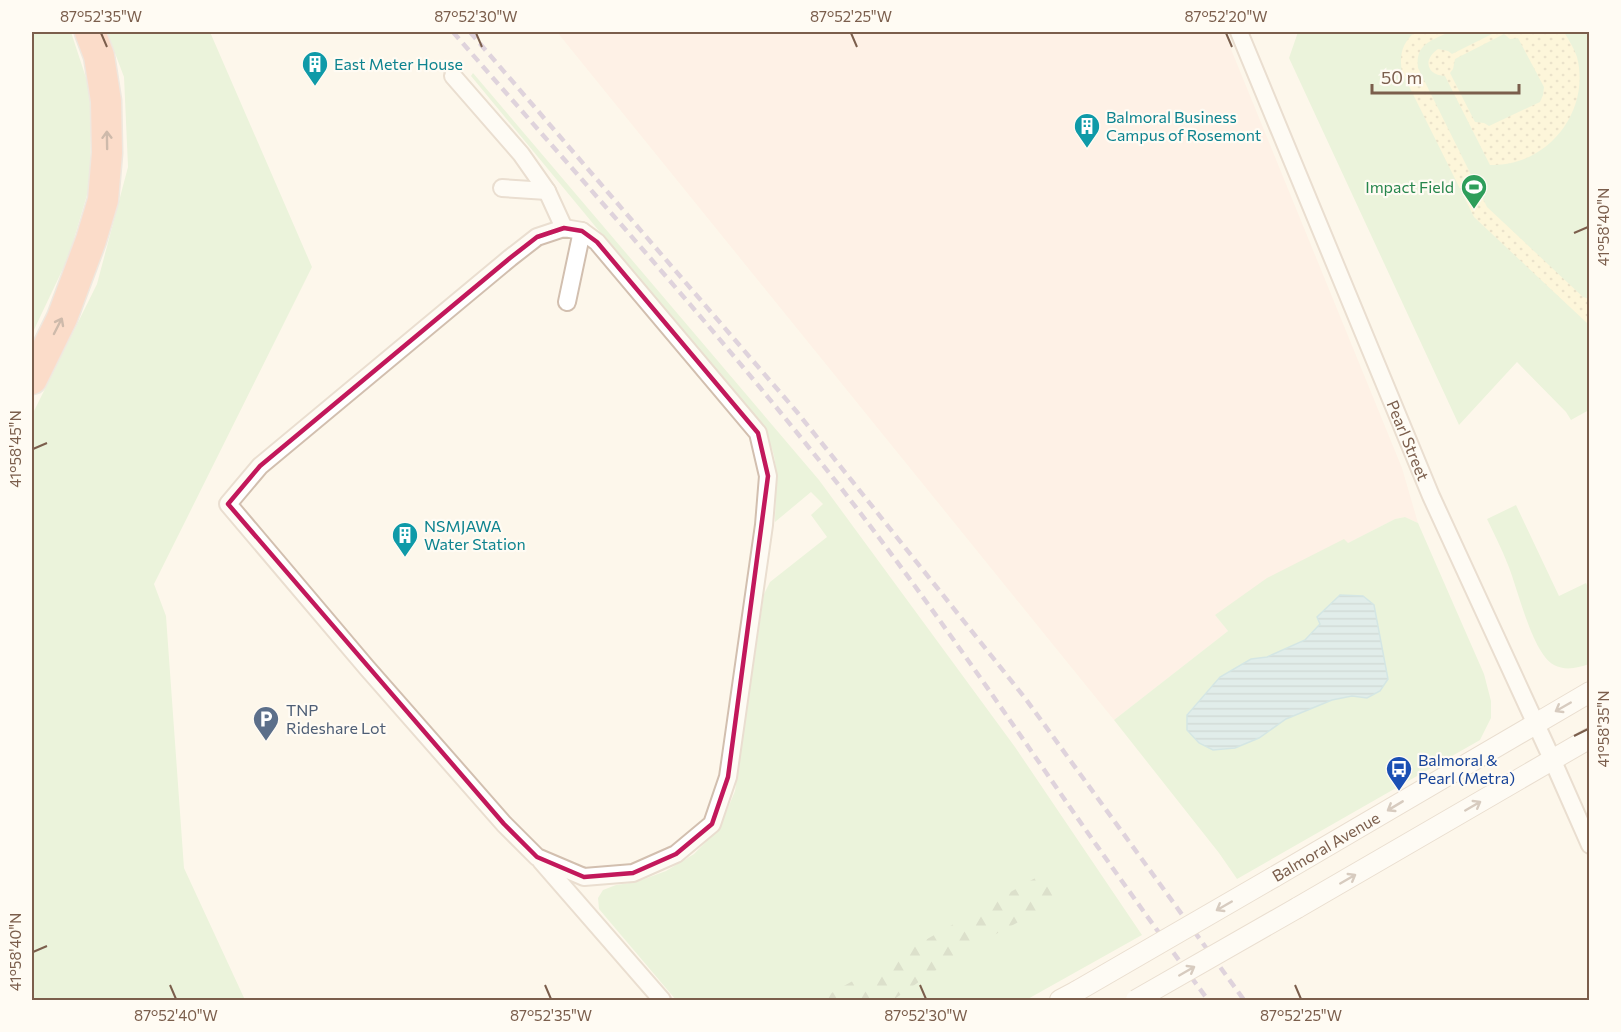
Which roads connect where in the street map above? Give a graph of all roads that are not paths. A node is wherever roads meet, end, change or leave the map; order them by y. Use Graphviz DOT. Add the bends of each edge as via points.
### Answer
graph roads {
  1 [pos="90,32"];
  2 [pos="1239,32"];
  3 [pos="453,76"];
  4 [pos="502,188"];
  5 [pos="547,191"];
  6 [pos="564,228"];
  7 [pos="582,231"];
  8 [pos="567,302"];
  9 [pos="32,379"];
  10 [pos="1590,692"];
  11 [pos="1536,723"];
  12 [pos="1590,738"];
  13 [pos="1552,759"];
  14 [pos="1590,845"];
  15 [pos="537,857"];
  16 [pos="1069,996"];
  17 [pos="662,1000"];
  18 [pos="1136,1000"];
  9 -- 1 [label="highway, one-way" via="62,318 103,200 106,100 99,56"];
  2 -- 11 [label="street, Pearl Street" via="1431,496"];
  3 -- 5 [label="street" via="521,154"];
  4 -- 5 [label="street"];
  5 -- 6 [label="street"];
  6 -- 7 [label="street"];
  6 -- 15 [label="street" via="537,237 510,258 260,466 228,504 367,668"];
  7 -- 8 [label="street"];
  7 -- 15 [label="street" via="597,242 758,433 768,476 728,777 712,824 676,854 633,873 584,877"];
  10 -- 11 [label="street, Balmoral Avenue, one-way"];
  11 -- 13 [label="street, Pearl Street"];
  11 -- 16 [label="street, Balmoral Avenue, one-way, bridge"];
  12 -- 13 [label="street"];
  13 -- 14 [label="street, Pearl Street"];
  18 -- 13 [label="street, one-way, bridge"];
  15 -- 17 [label="street"];
}
